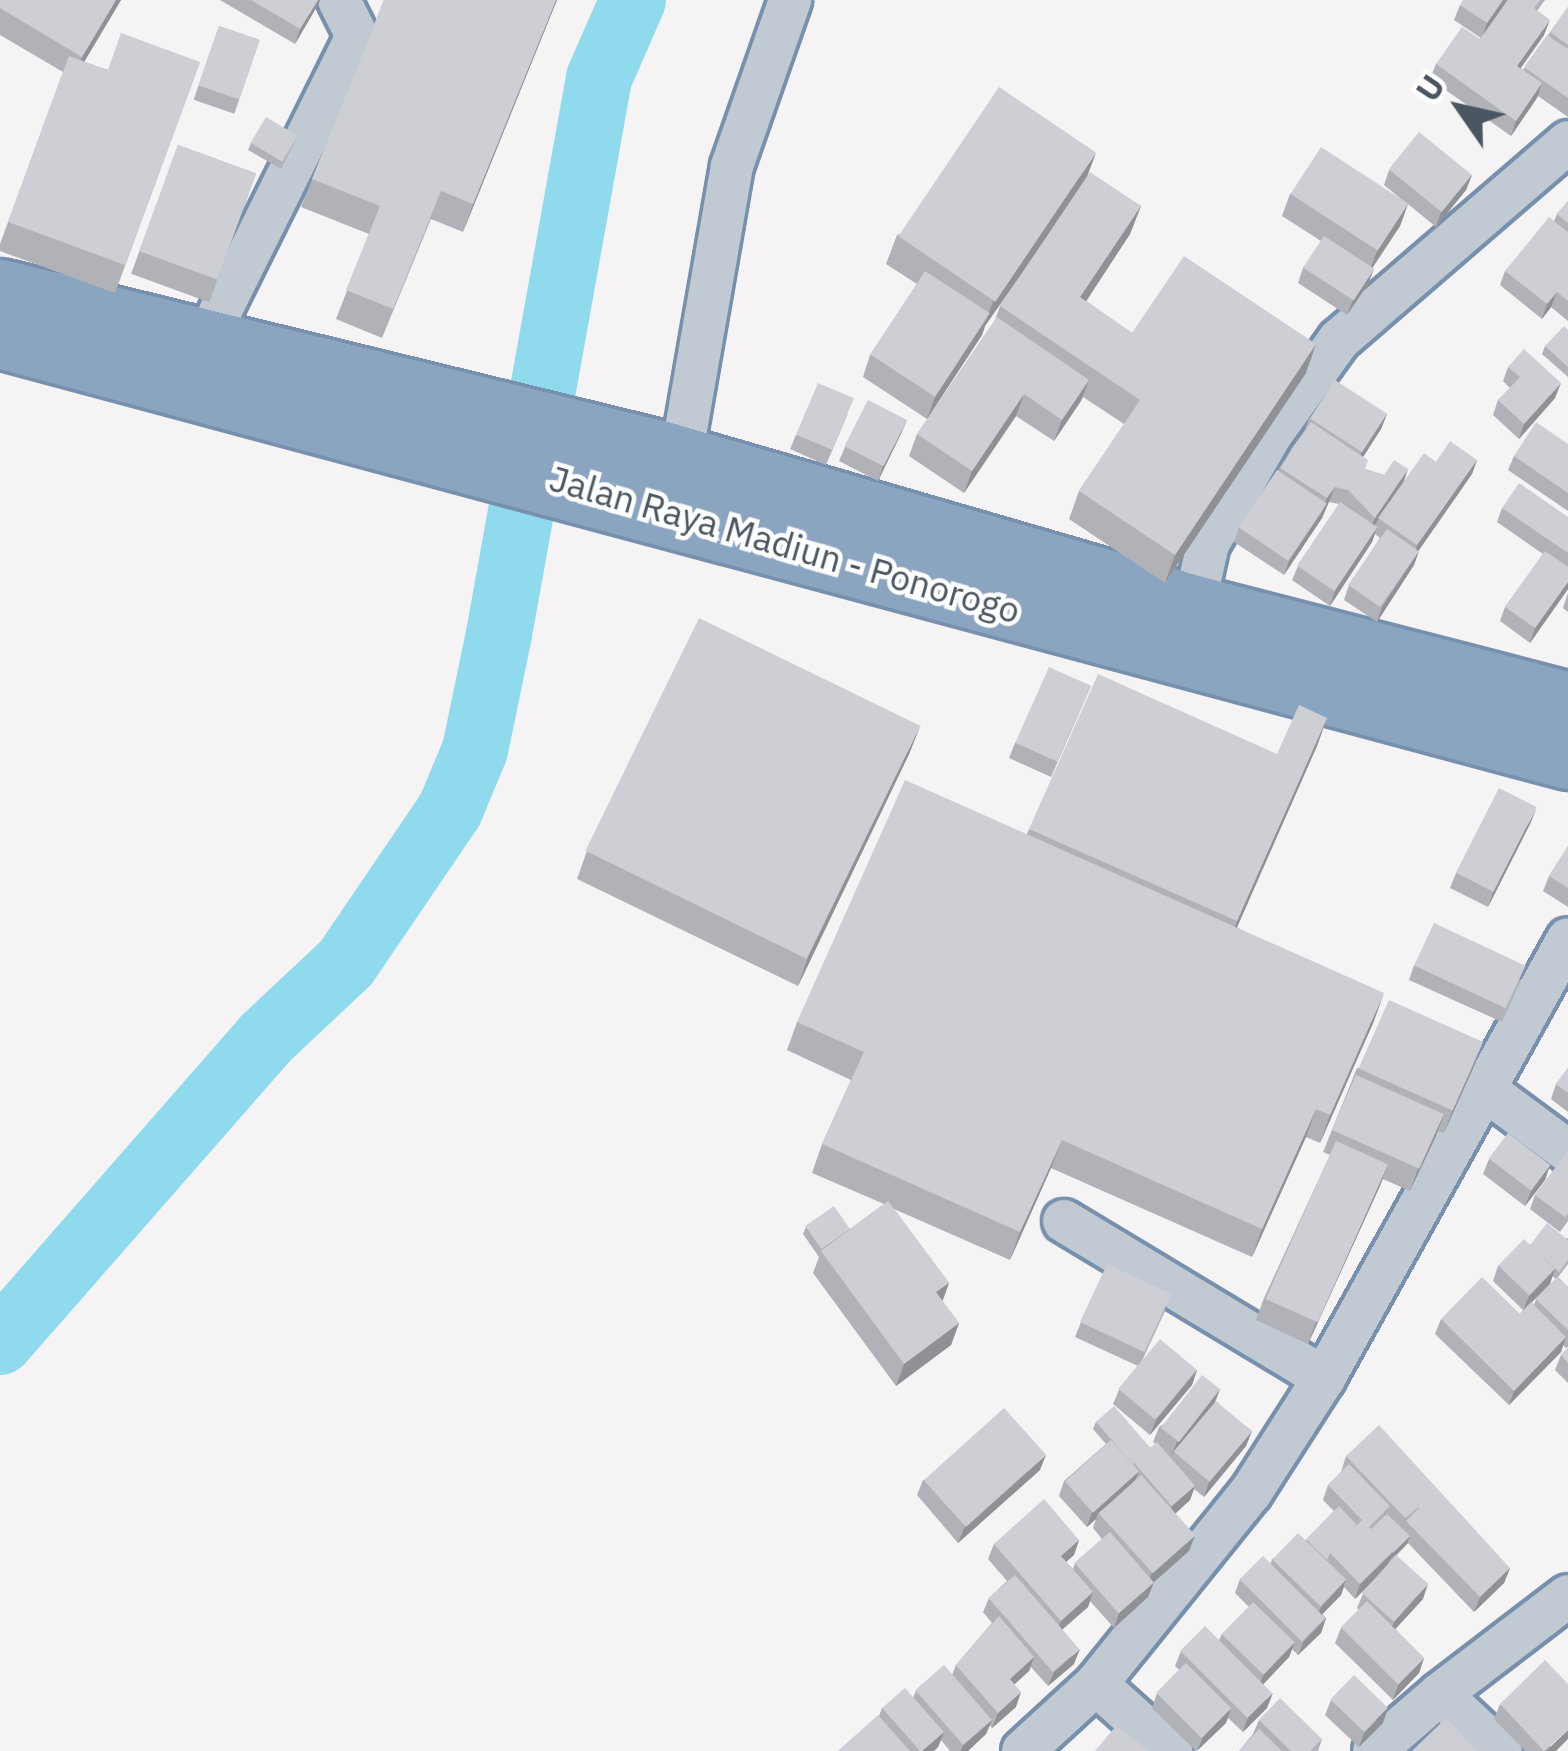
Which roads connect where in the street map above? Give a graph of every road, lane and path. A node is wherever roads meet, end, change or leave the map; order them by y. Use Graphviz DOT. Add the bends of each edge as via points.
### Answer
graph roads {
  1 [pos="339,0"];
  2 [pos="790,0"];
  3 [pos="1568,142"];
  4 [pos="0,291"];
  5 [pos="0,335"];
  6 [pos="219,369"];
  7 [pos="674,448"];
  8 [pos="966,567"];
  9 [pos="1194,608"];
  10 [pos="1568,704"];
  11 [pos="1568,758"];
  12 [pos="1568,939"];
  13 [pos="1480,1086"];
  14 [pos="1568,1151"];
  15 [pos="1064,1221"];
  16 [pos="1324,1378"];
  17 [pos="1568,1596"];
  18 [pos="1096,1684"];
  19 [pos="1440,1694"];
  20 [pos="1023,1751"];
  21 [pos="1171,1751"];
  22 [pos="1374,1751"];
  23 [pos="1501,1751"];
  1 -- 6 [label="street" via="357,36"];
  2 -- 7 [label="street" via="733,166"];
  3 -- 9 [label="street" via="1339,340 1270,436 1208,544"];
  4 -- 6 [label="highway, Jalan Raya Madiun - Ponorogo"];
  5 -- 6 [label="highway, Jalan Raya Madiun - Ponorogo"];
  6 -- 7 [label="highway, Jalan Raya Madiun - Ponorogo"];
  7 -- 8 [label="highway, Jalan Raya Madiun - Ponorogo"];
  8 -- 9 [label="highway, Jalan Raya Madiun - Ponorogo"];
  8 -- 11 [label="highway, Jalan Raya Madiun - Ponorogo"];
  9 -- 10 [label="highway, Jalan Raya Madiun - Ponorogo"];
  12 -- 13 [label="street"];
  13 -- 14 [label="street"];
  13 -- 16 [label="street"];
  15 -- 16 [label="street"];
  16 -- 18 [label="street" via="1251,1492"];
  17 -- 19 [label="street"];
  18 -- 20 [label="street"];
  18 -- 21 [label="street"];
  19 -- 22 [label="street"];
  19 -- 23 [label="street"];
}
